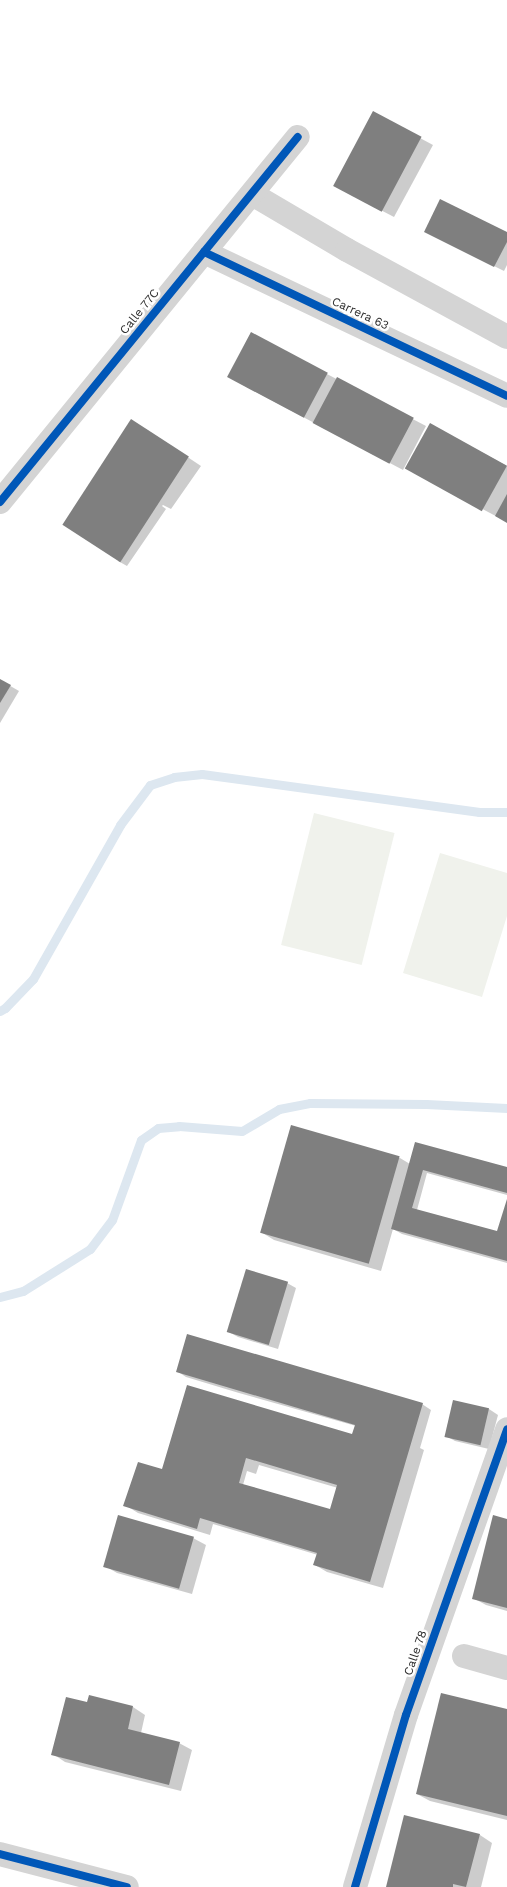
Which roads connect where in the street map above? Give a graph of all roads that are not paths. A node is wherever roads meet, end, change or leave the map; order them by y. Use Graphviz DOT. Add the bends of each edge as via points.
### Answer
graph roads {
  1 [pos="298,137"];
  2 [pos="252,194"];
  3 [pos="204,252"];
  4 [pos="507,337"];
  5 [pos="507,396"];
  6 [pos="0,502"];
  7 [pos="507,1429"];
  8 [pos="464,1656"];
  9 [pos="507,1668"];
  10 [pos="0,1854"];
  11 [pos="127,1887"];
  12 [pos="355,1887"];
  1 -- 2 [label="street, Calle 77C"];
  2 -- 3 [label="street, Calle 77C"];
  2 -- 4 [label="street"];
  3 -- 5 [label="street, Carrera 63"];
  3 -- 6 [label="street, Calle 77C"];
  7 -- 12 [label="street, Calle 78" via="406,1715"];
  8 -- 9 [label="street"];
  10 -- 11 [label="street"];
}
